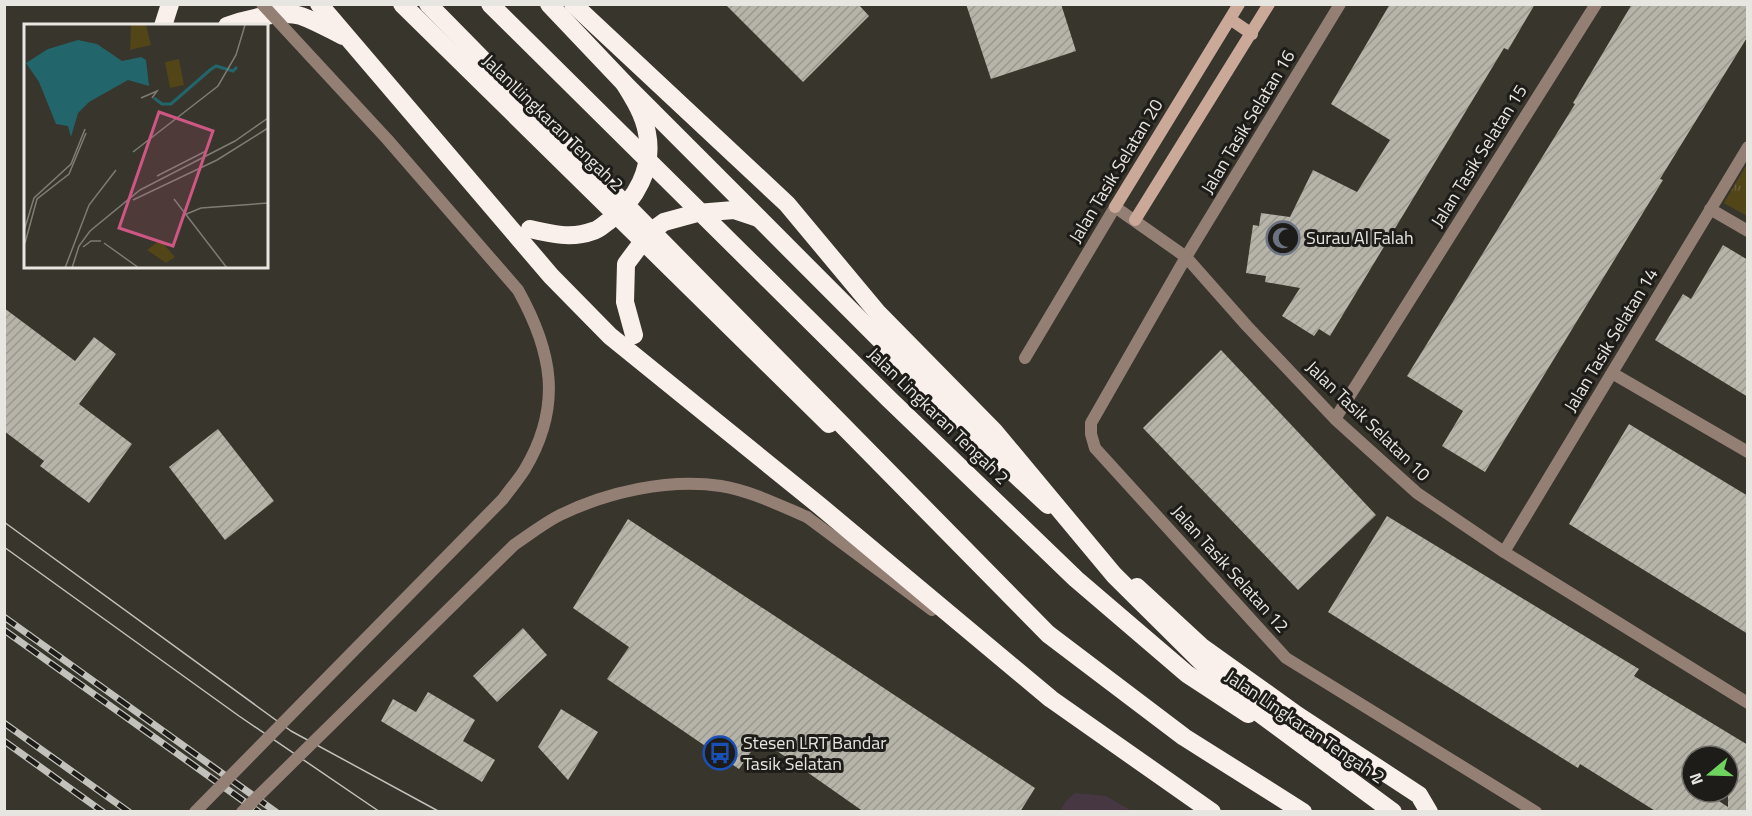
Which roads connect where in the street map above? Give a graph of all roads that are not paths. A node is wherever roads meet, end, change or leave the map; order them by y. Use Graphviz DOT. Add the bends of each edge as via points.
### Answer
graph roads {
  1 [pos="170,4"];
  2 [pos="262,4"];
  3 [pos="319,4"];
  4 [pos="402,4"];
  5 [pos="428,4"];
  6 [pos="490,4"];
  7 [pos="549,4"];
  8 [pos="573,4"];
  9 [pos="1239,4"];
  10 [pos="1269,4"];
  11 [pos="1340,4"];
  12 [pos="1596,4"];
  13 [pos="1230,19"];
  14 [pos="164,24"];
  15 [pos="232,24"];
  16 [pos="1252,34"];
  17 [pos="350,39"];
  18 [pos="624,83"];
  19 [pos="1748,147"];
  20 [pos="480,191"];
  21 [pos="1115,207"];
  22 [pos="1710,209"];
  23 [pos="759,218"];
  24 [pos="1135,220"];
  25 [pos="1748,231"];
  26 [pos="1186,257"];
  27 [pos="1025,358"];
  28 [pos="649,366"];
  29 [pos="1612,373"];
  30 [pos="1335,419"];
  31 [pos="1748,452"];
  32 [pos="1504,552"];
  33 [pos="1051,699"];
  34 [pos="1748,702"];
  35 [pos="195,812"];
  36 [pos="242,812"];
  37 [pos="1212,812"];
  38 [pos="1298,812"];
  39 [pos="1303,812"];
  40 [pos="1394,812"];
  41 [pos="1429,812"];
  42 [pos="1536,812"];
  1 -- 14 [label="highway"];
  2 -- 35 [label="street, bridge" via="387,139 518,290 534,317 546,354 548,405 540,436 525,468 503,499"];
  3 -- 17 [label="highway"];
  4 -- 38 [label="highway, Jalan Lingkaran Tengah 2" via="989,582 1092,673"];
  5 -- 39 [label="highway, bridge" via="1048,634 1184,737"];
  6 -- 40 [label="highway, Jalan Lingkaran Tengah 2" via="1076,579 1187,674"];
  7 -- 18 [label="highway"];
  8 -- 40 [label="highway, bridge" via="787,204 877,312 994,431 1114,575 1236,696"];
  9 -- 13 [label="street, Jalan Tasik Selatan 20"];
  10 -- 16 [label="street"];
  11 -- 26 [label="street, Jalan Tasik Selatan 16"];
  12 -- 30 [label="street, Jalan Tasik Selatan 15"];
  13 -- 16 [label="street"];
  13 -- 21 [label="street, Jalan Tasik Selatan 20"];
  15 -- 17 [label="highway" via="270,15 299,15"];
  16 -- 24 [label="street"];
  17 -- 20 [label="highway"];
  18 -- 20 [label="highway, bridge" via="639,108 647,133 649,161 636,193 623,210 595,231 563,236 530,229"];
  18 -- 23 [label="highway, bridge"];
  19 -- 22 [label="street, Jalan Tasik Selatan 14"];
  20 -- 28 [label="highway" via="551,276 610,336"];
  21 -- 24 [label="street, Jalan Tasik Selatan 10"];
  21 -- 27 [label="street, Jalan Tasik Selatan 20"];
  22 -- 25 [label="street"];
  22 -- 29 [label="street, Jalan Tasik Selatan 14"];
  23 -- 28 [label="highway, bridge" via="734,210 697,213 664,222 649,233 626,264 625,302"];
  23 -- 41 [label="highway" via="992,452 1202,646 1297,716 1419,795"];
  24 -- 26 [label="street, Jalan Tasik Selatan 10"];
  26 -- 30 [label="street, Jalan Tasik Selatan 10"];
  26 -- 42 [label="street, Jalan Tasik Selatan 12" via="1091,423 1095,448 1286,658"];
  28 -- 33 [label="highway"];
  29 -- 31 [label="street"];
  29 -- 32 [label="street, Jalan Tasik Selatan 14"];
  30 -- 32 [label="street, Jalan Tasik Selatan 10" via="1417,493"];
  32 -- 34 [label="street, Jalan Tasik Selatan 10"];
  33 -- 36 [label="street, bridge" via="807,517 761,497 721,486 649,486 558,515 514,545"];
  33 -- 37 [label="highway"];
}
